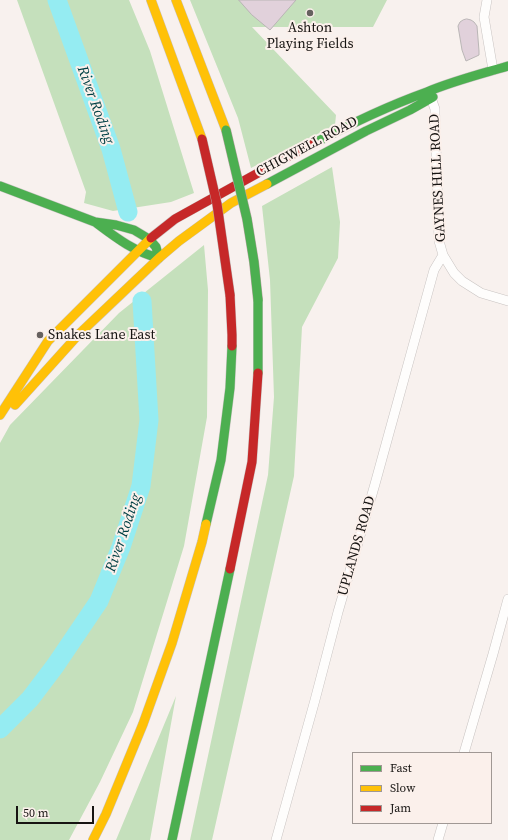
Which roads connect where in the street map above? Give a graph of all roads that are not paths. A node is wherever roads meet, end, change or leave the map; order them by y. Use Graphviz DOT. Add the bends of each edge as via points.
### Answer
graph roads {
  1 [pos="151,0"];
  2 [pos="176,0"];
  3 [pos="487,0"];
  4 [pos="508,66"];
  5 [pos="493,70"];
  6 [pos="430,95"];
  7 [pos="0,186"];
  8 [pos="95,222"];
  9 [pos="149,238"];
  10 [pos="136,251"];
  11 [pos="443,254"];
  12 [pos="158,258"];
  13 [pos="508,301"];
  14 [pos="0,415"];
  15 [pos="0,422"];
  16 [pos="508,599"];
  17 [pos="464,752"];
  18 [pos="443,824"];
  19 [pos="93,840"];
  20 [pos="172,840"];
  21 [pos="276,840"];
  22 [pos="438,840"];
  1 -- 19 [label="main road, bridge" via="202,140 217,204 230,295 230,388 221,460 202,542 172,643 143,724"];
  2 -- 20 [label="main road, bridge" via="226,130 247,220 258,300 258,372 252,462"];
  3 -- 5 [label="street" via="484,17"];
  4 -- 5 [label="main road, CHIGWELL ROAD"];
  5 -- 6 [label="main road, CHIGWELL ROAD"];
  6 -- 9 [label="main road, CHIGWELL ROAD" via="395,104 353,123 175,219"];
  6 -- 11 [label="street, GAYNES HILL ROAD" via="435,114 439,241"];
  6 -- 12 [label="main road, CHIGWELL ROAD" via="410,110 231,203"];
  7 -- 8 [label="main road"];
  8 -- 9 [label="main road" via="134,230"];
  8 -- 10 [label="main road"];
  9 -- 10 [label="main road, CHIGWELL ROAD"];
  9 -- 12 [label="main road" via="156,247"];
  10 -- 12 [label="main road"];
  10 -- 14 [label="main road, CHIGWELL ROAD" via="48,341"];
  11 -- 13 [label="street, GAYNES HILL ROAD" via="462,281 481,293"];
  11 -- 21 [label="street, UPLANDS ROAD" via="434,270"];
  12 -- 15 [label="main road, CHIGWELL ROAD" via="79,334"];
  16 -- 17 [label="street"];
  18 -- 22 [label="street"];
}
